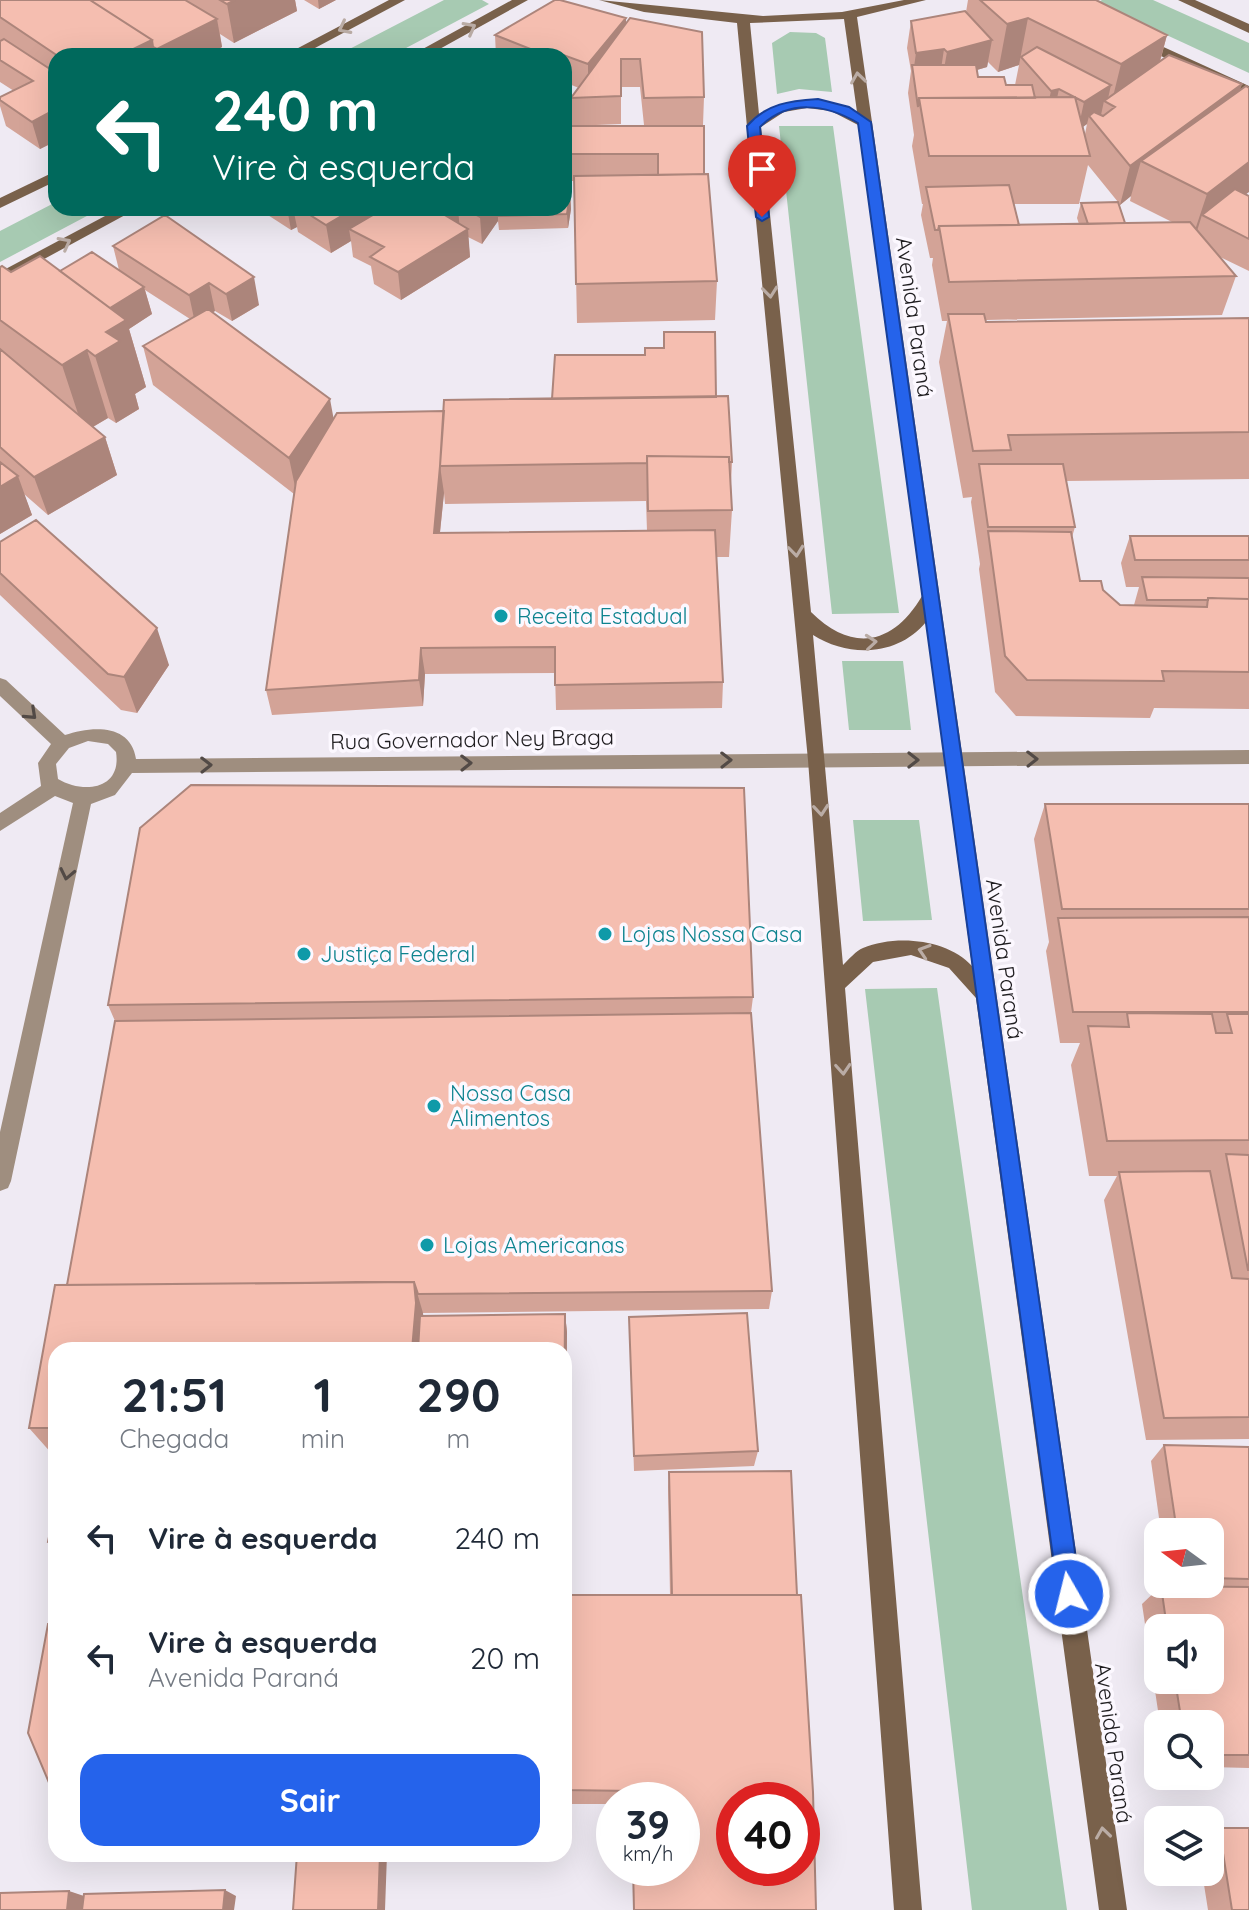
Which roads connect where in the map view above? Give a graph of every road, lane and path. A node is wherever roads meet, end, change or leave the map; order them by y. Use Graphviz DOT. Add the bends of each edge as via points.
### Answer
graph roads {
  1 [pos="399,0"];
  2 [pos="522,0"];
  3 [pos="605,0"];
  4 [pos="920,0"];
  5 [pos="1184,0"];
  6 [pos="850,14"];
  7 [pos="743,20"];
  8 [pos="1249,29"];
  9 [pos="1121,33"];
  10 [pos="306,48"];
  11 [pos="432,48"];
  12 [pos="1249,91"];
  13 [pos="864,122"];
  14 [pos="753,126"];
  15 [pos="48,179"];
  16 [pos="0,204"];
  17 [pos="116,216"];
  18 [pos="0,278"];
  19 [pos="929,598"];
  20 [pos="802,614"];
  21 [pos="0,685"];
  22 [pos="62,743"];
  23 [pos="1249,757"];
  24 [pos="817,760"];
  25 [pos="954,760"];
  26 [pos="128,766"];
  27 [pos="54,787"];
  28 [pos="83,798"];
  29 [pos="0,823"];
  30 [pos="836,984"];
  31 [pos="986,995"];
  32 [pos="0,1181"];
  33 [pos="908,1910"];
  34 [pos="1113,1910"];
  1 -- 10 [label="street, one-way"];
  11 -- 2 [label="street, one-way"];
  3 -- 7 [label="street"];
  4 -- 6 [label="street"];
  5 -- 8 [label="street"];
  6 -- 7 [label="street"];
  13 -- 6 [label="street, Avenida Paraná, one-way"];
  7 -- 14 [label="street"];
  9 -- 12 [label="street"];
  13 -- 14 [label="street" via="845,109 818,103 768,112"];
  13 -- 19 [label="street, Avenida Paraná"];
  14 -- 20 [label="street, one-way"];
  15 -- 16 [label="street"];
  18 -- 17 [label="street, one-way"];
  20 -- 19 [label="street, one-way" via="826,635 861,644 895,639 920,622"];
  19 -- 25 [label="street, Avenida Paraná"];
  20 -- 24 [label="street"];
  21 -- 22 [label="street, one-way"];
  22 -- 26 [label="street" via="88,734 112,736 128,750"];
  22 -- 27 [label="street" via="47,763"];
  25 -- 23 [label="street, one-way"];
  24 -- 25 [label="street, Rua Governador Ney Braga, one-way"];
  26 -- 24 [label="street, Rua Governador Ney Braga, one-way"];
  24 -- 30 [label="street, one-way"];
  25 -- 31 [label="street, Avenida Paraná"];
  26 -- 28 [label="street" via="110,789"];
  27 -- 28 [label="street"];
  27 -- 29 [label="street"];
  28 -- 32 [label="street, one-way"];
  31 -- 30 [label="street, one-way" via="956,962 911,947 867,955"];
  30 -- 33 [label="street, one-way"];
  34 -- 31 [label="street, Avenida Paraná, one-way"];
}
